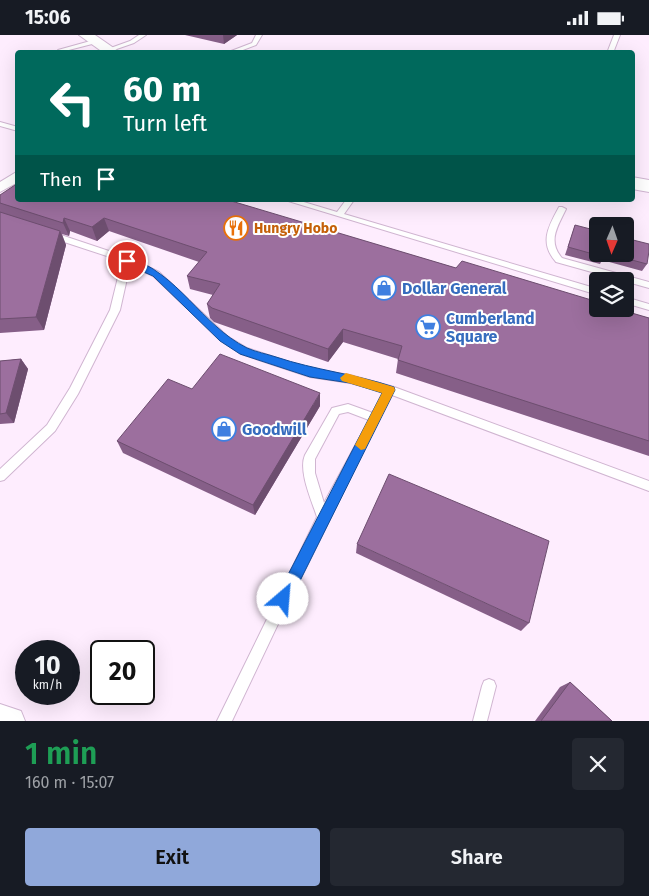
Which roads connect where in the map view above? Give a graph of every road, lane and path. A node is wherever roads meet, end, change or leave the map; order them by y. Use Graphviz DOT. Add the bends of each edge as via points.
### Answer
graph roads {
  1 [pos="143,35"];
  2 [pos="260,35"];
  3 [pos="616,35"];
  4 [pos="90,39"];
  5 [pos="61,50"];
  6 [pos="109,50"];
  7 [pos="113,50"];
  8 [pos="237,50"];
  9 [pos="611,50"];
  10 [pos="0,124"];
  11 [pos="15,128"];
  12 [pos="15,177"];
  13 [pos="635,184"];
  14 [pos="649,186"];
  15 [pos="0,187"];
  16 [pos="296,202"];
  17 [pos="349,202"];
  18 [pos="562,209"];
  19 [pos="340,215"];
  20 [pos="45,233"];
  21 [pos="127,261"];
  22 [pos="649,285"];
  23 [pos="589,288"];
  24 [pos="634,303"];
  25 [pos="649,307"];
  26 [pos="390,390"];
  27 [pos="375,418"];
  28 [pos="0,476"];
  29 [pos="649,486"];
  30 [pos="323,519"];
  31 [pos="489,686"];
  32 [pos="0,718"];
  33 [pos="11,721"];
  34 [pos="224,721"];
  35 [pos="480,721"];
  1 -- 7 [label="lane"];
  2 -- 8 [label="lane" via="254,44"];
  3 -- 9 [label="lane"];
  4 -- 5 [label="lane"];
  4 -- 6 [label="main road"];
  10 -- 11 [label="lane"];
  12 -- 15 [label="street"];
  13 -- 14 [label="main road"];
  16 -- 19 [label="lane"];
  17 -- 19 [label="lane"];
  18 -- 22 [label="lane" via="548,245 559,260"];
  19 -- 23 [label="lane"];
  20 -- 21 [label="lane"];
  21 -- 26 [label="lane" via="156,274 224,339 244,351 310,373"];
  21 -- 28 [label="lane" via="115,310 74,391 51,428"];
  24 -- 25 [label="lane"];
  26 -- 27 [label="lane"];
  26 -- 29 [label="lane"];
  27 -- 30 [label="lane"];
  27 -- 30 [label="lane" via="348,408 336,411 309,458 309,473"];
  30 -- 34 [label="lane"];
  31 -- 35 [label="lane"];
  32 -- 33 [label="street"];
}
